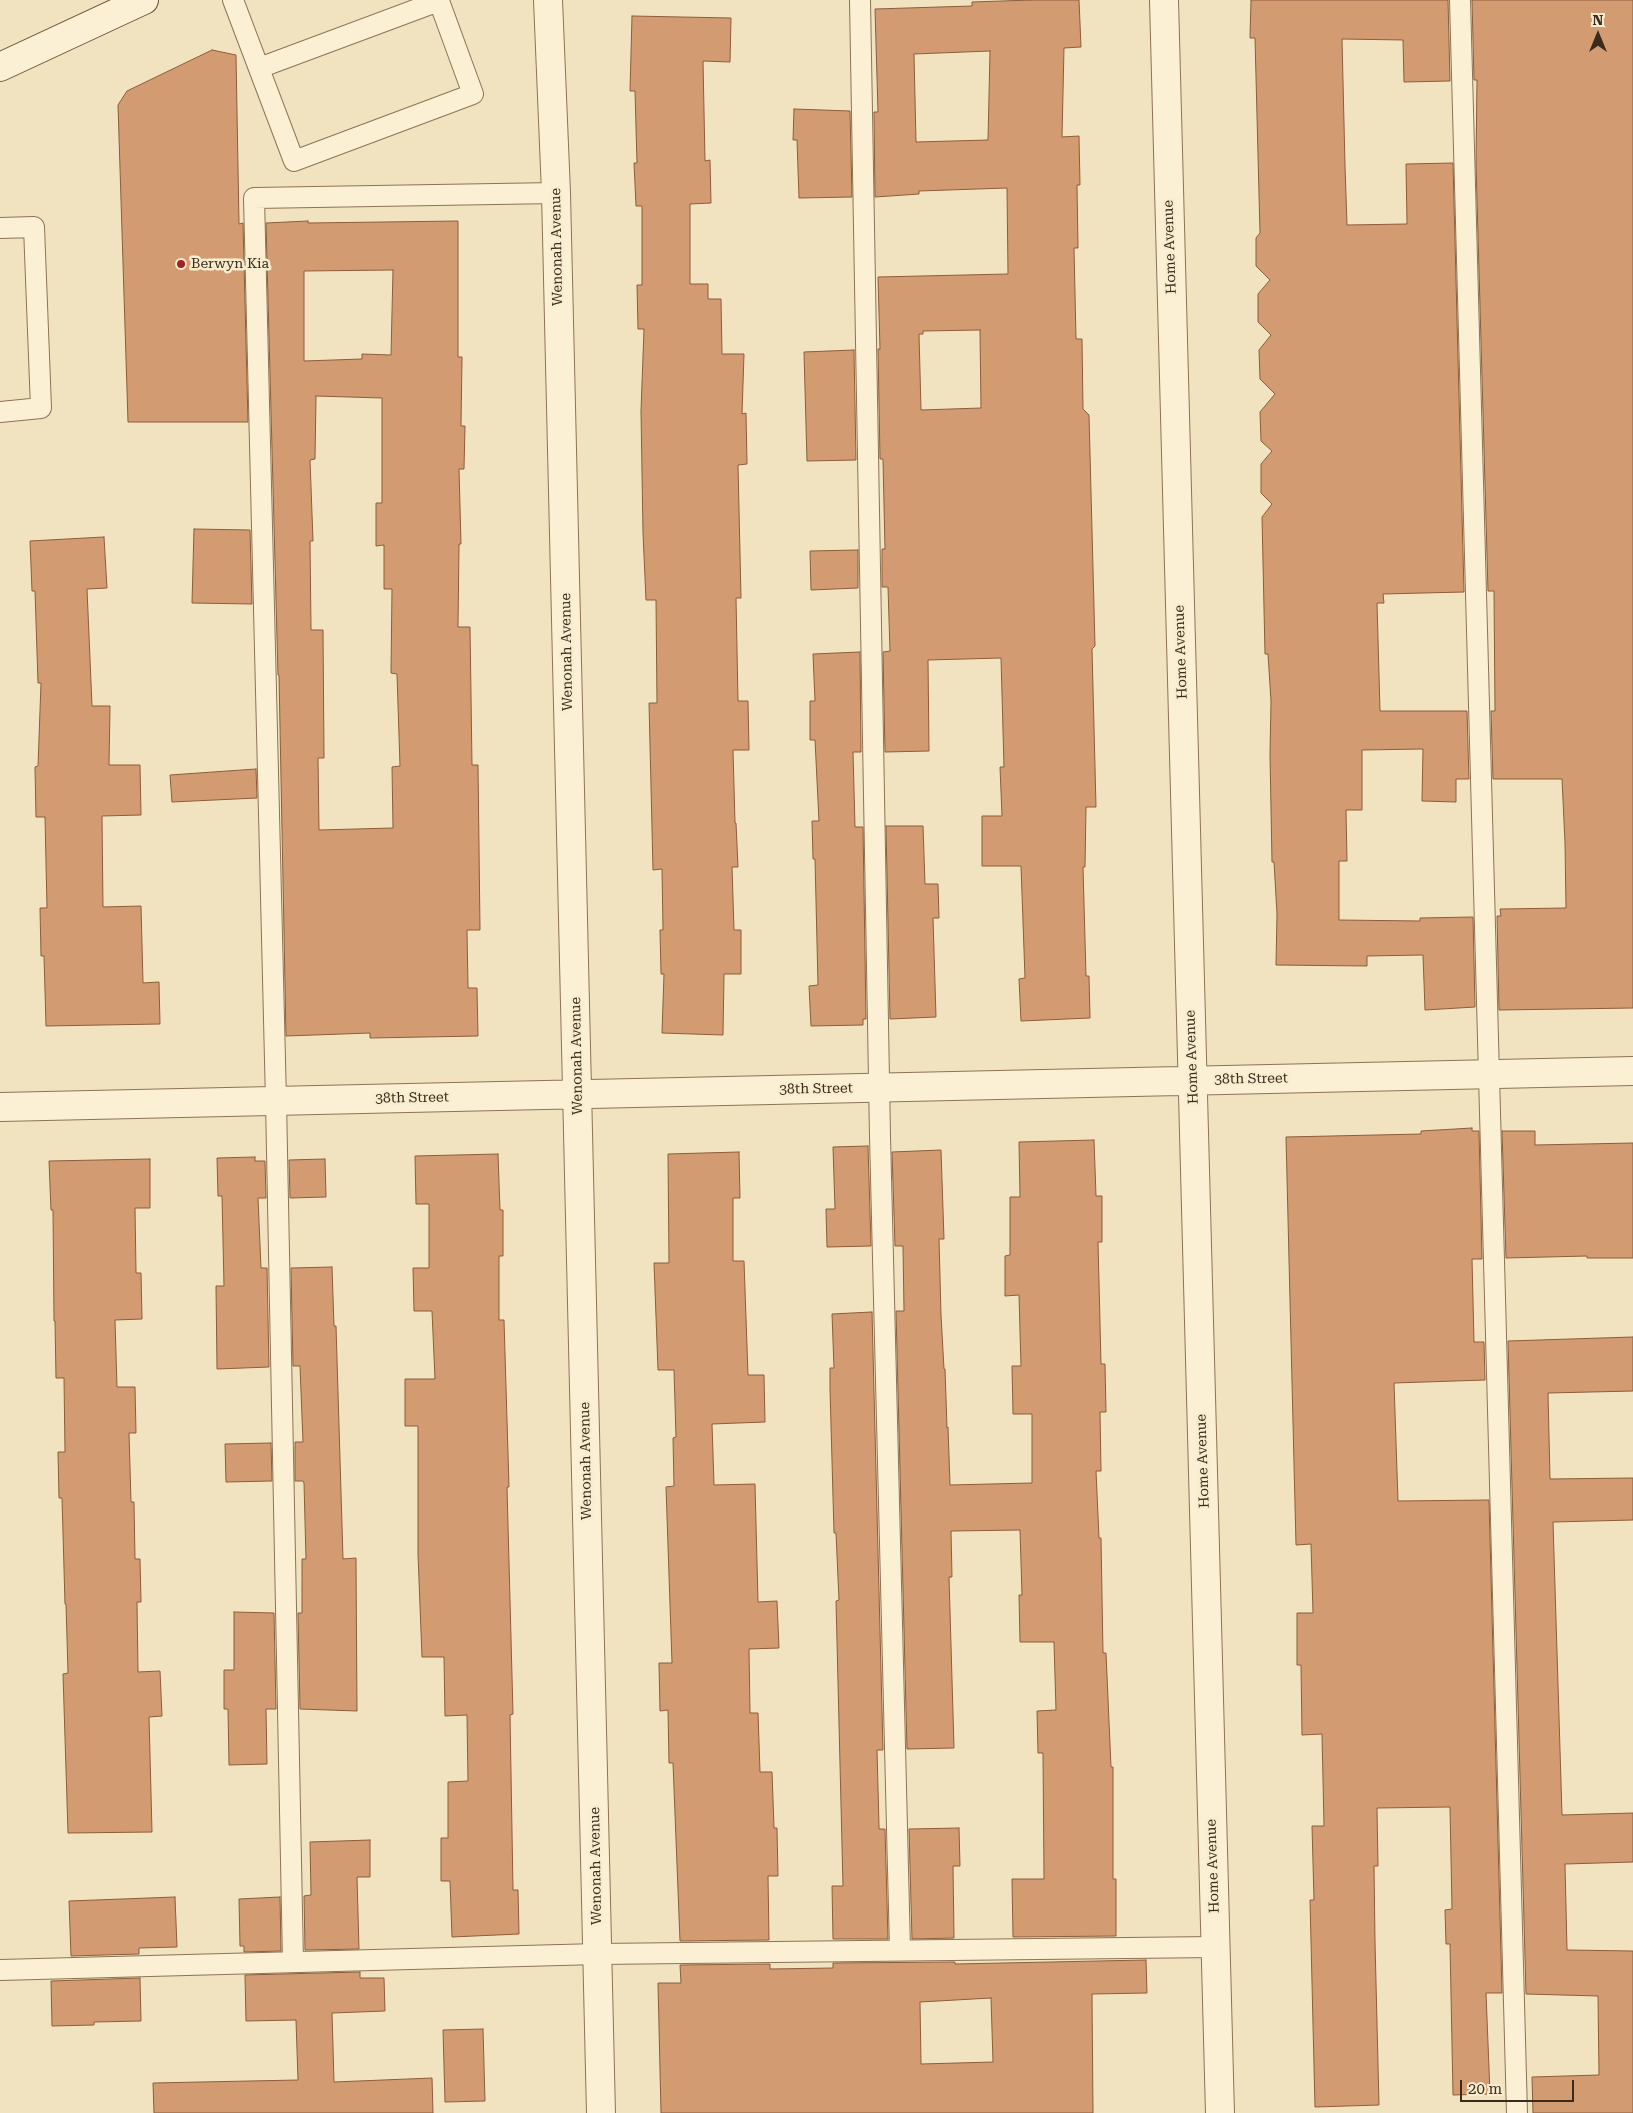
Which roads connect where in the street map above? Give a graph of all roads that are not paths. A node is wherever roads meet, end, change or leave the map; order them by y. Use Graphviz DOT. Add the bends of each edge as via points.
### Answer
graph roads {
  1 [pos="144,0"];
  2 [pos="233,0"];
  3 [pos="548,0"];
  4 [pos="860,0"];
  5 [pos="1164,0"];
  6 [pos="1460,0"];
  7 [pos="0,66"];
  8 [pos="259,68"];
  9 [pos="556,192"];
  10 [pos="0,228"];
  11 [pos="0,412"];
  12 [pos="1633,1070"];
  13 [pos="1488,1074"];
  14 [pos="1192,1081"];
  15 [pos="879,1088"];
  16 [pos="578,1094"];
  17 [pos="276,1101"];
  18 [pos="0,1108"];
  19 [pos="1216,1947"];
  20 [pos="900,1950"];
  21 [pos="598,1954"];
  22 [pos="293,1962"];
  23 [pos="0,1970"];
  24 [pos="602,2113"];
  25 [pos="1220,2113"];
  26 [pos="1517,2113"];
  1 -- 7 [label="street"];
  2 -- 8 [label="lane"];
  3 -- 9 [label="street, Wenonah Avenue"];
  4 -- 15 [label="lane"];
  5 -- 14 [label="street, Home Avenue"];
  6 -- 13 [label="lane"];
  8 -- 8 [label="lane" via="439,1 474,94 294,161"];
  9 -- 16 [label="street, Wenonah Avenue"];
  9 -- 17 [label="lane" via="254,198"];
  10 -- 11 [label="lane" via="34,227 41,408"];
  12 -- 13 [label="street, 38th Street"];
  13 -- 14 [label="street, 38th Street"];
  13 -- 26 [label="lane"];
  14 -- 15 [label="street, 38th Street"];
  14 -- 19 [label="street, Home Avenue"];
  15 -- 16 [label="street, 38th Street"];
  15 -- 20 [label="lane"];
  16 -- 17 [label="street, 38th Street"];
  16 -- 21 [label="street, Wenonah Avenue"];
  17 -- 18 [label="street, 38th Street"];
  17 -- 22 [label="lane"];
  19 -- 20 [label="lane"];
  19 -- 25 [label="street, Home Avenue"];
  20 -- 21 [label="lane"];
  21 -- 22 [label="lane"];
  21 -- 24 [label="street, Wenonah Avenue"];
  22 -- 23 [label="lane"];
}
